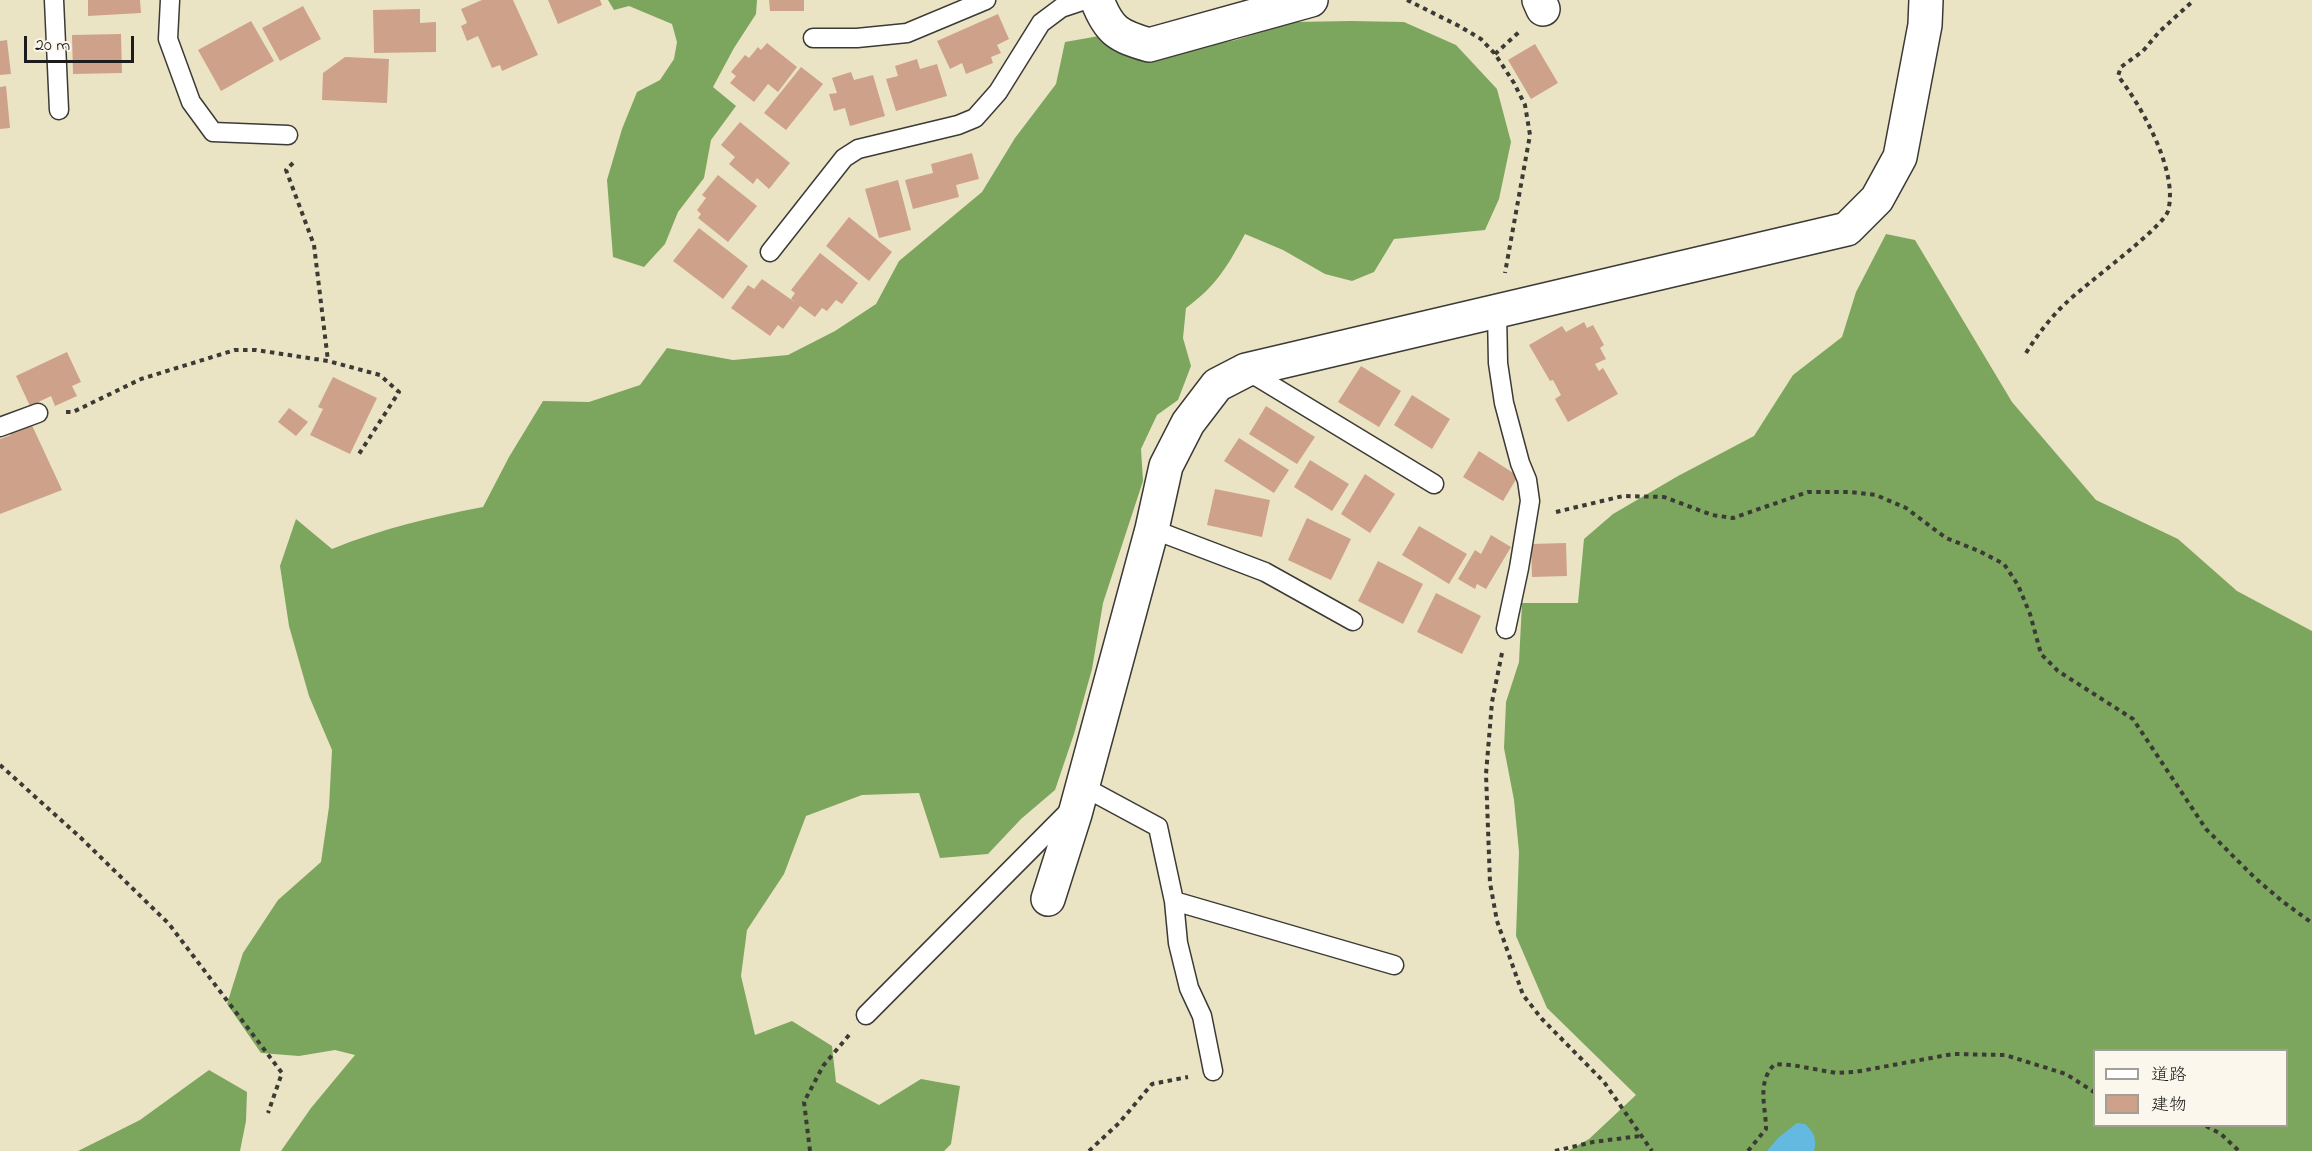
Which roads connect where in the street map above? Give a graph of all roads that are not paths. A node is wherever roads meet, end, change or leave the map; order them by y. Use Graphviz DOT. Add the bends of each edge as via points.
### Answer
graph roads {
  1 [pos="54,0"];
  2 [pos="170,0"];
  3 [pos="986,0"];
  4 [pos="1085,0"];
  5 [pos="1097,0"];
  6 [pos="1311,0"];
  7 [pos="1926,0"];
  8 [pos="813,38"];
  9 [pos="58,110"];
  10 [pos="288,135"];
  11 [pos="770,252"];
  12 [pos="1497,312"];
  13 [pos="1246,370"];
  14 [pos="38,413"];
  15 [pos="0,427"];
  16 [pos="1434,484"];
  17 [pos="1152,529"];
  18 [pos="1353,621"];
  19 [pos="1506,629"];
  20 [pos="1081,794"];
  21 [pos="1048,899"];
  22 [pos="1174,901"];
  23 [pos="1394,965"];
  24 [pos="866,1015"];
  25 [pos="1213,1071"];
  1 -- 9 [label="lane"];
  2 -- 10 [label="lane" via="168,39 191,102 213,132"];
  3 -- 8 [label="lane" via="907,33"];
  4 -- 11 [label="lane" via="1061,8 1041,23 998,92 975,118 858,149 844,158"];
  5 -- 6 [label="street" via="1105,20 1124,38 1149,45"];
  7 -- 12 [label="street" via="1925,25 1900,157 1877,200 1847,230"];
  12 -- 13 [label="street"];
  12 -- 19 [label="lane" via="1503,393 1527,480 1530,509"];
  13 -- 16 [label="lane"];
  13 -- 17 [label="street" via="1217,385 1188,423 1166,465"];
  14 -- 15 [label="lane"];
  17 -- 18 [label="lane" via="1265,572"];
  17 -- 20 [label="street"];
  20 -- 21 [label="street"];
  20 -- 22 [label="lane" via="1158,827"];
  20 -- 24 [label="lane"];
  22 -- 23 [label="lane"];
  22 -- 25 [label="lane" via="1178,943 1189,988 1202,1016"];
}
